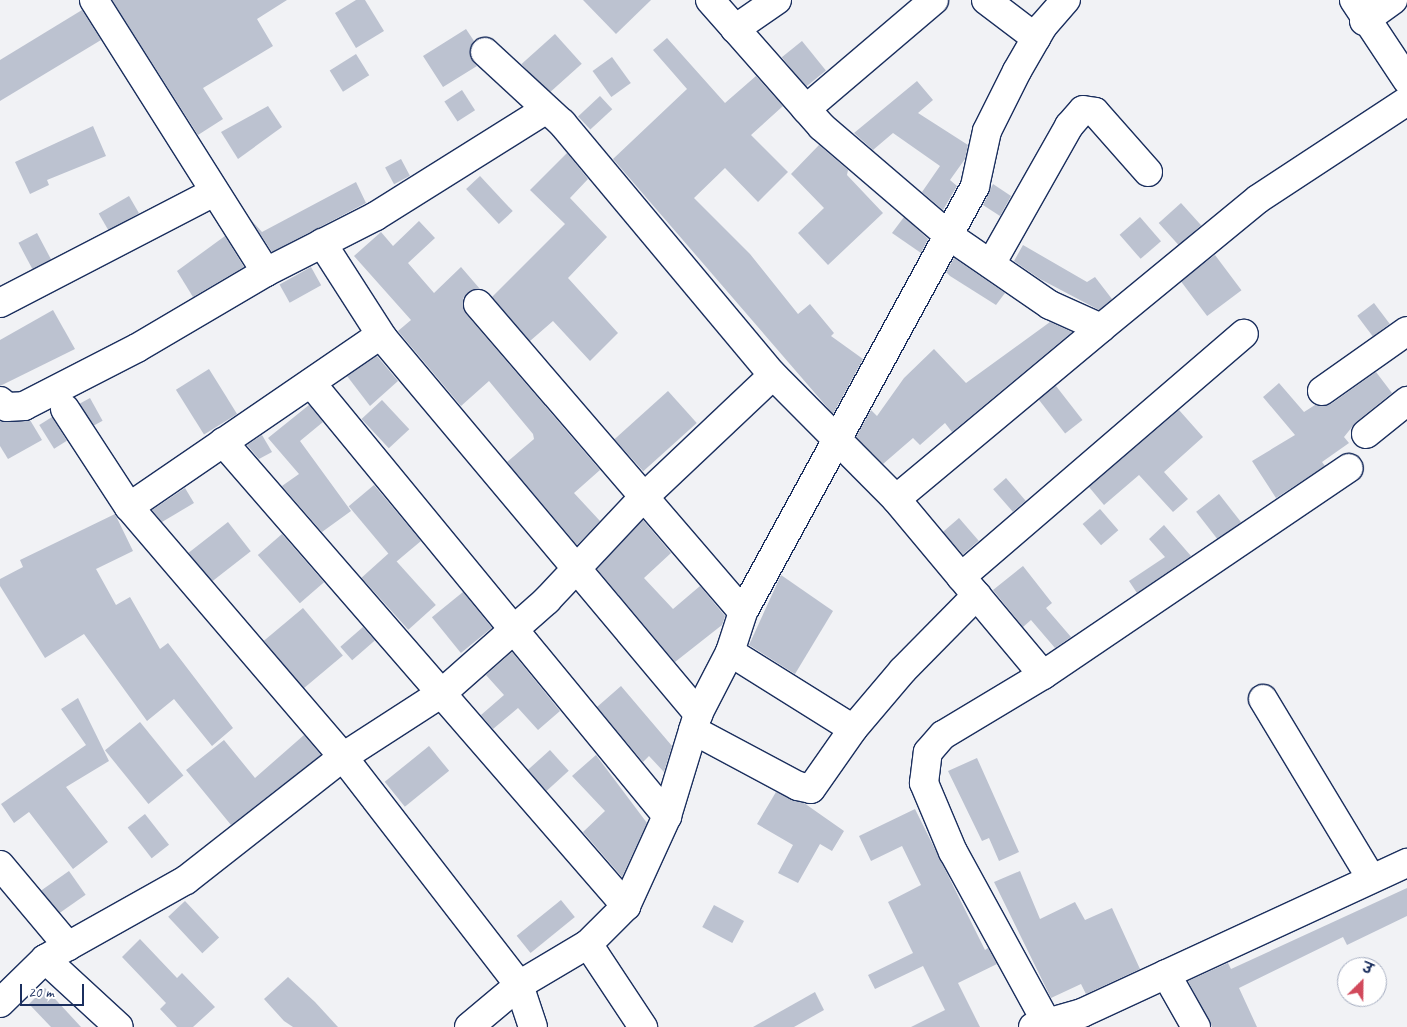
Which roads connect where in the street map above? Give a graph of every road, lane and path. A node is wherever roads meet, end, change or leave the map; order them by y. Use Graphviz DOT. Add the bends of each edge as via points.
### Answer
graph roads {
  1 [pos="94,0"];
  2 [pos="710,0"];
  3 [pos="776,0"];
  4 [pos="934,0"];
  5 [pos="986,0"];
  6 [pos="1066,0"];
  7 [pos="1393,0"];
  8 [pos="1359,10"];
  9 [pos="735,29"];
  10 [pos="1036,38"];
  11 [pos="485,52"];
  12 [pos="1407,80"];
  13 [pos="1407,102"];
  14 [pos="806,109"];
  15 [pos="545,110"];
  16 [pos="1148,172"];
  17 [pos="214,192"];
  18 [pos="948,235"];
  19 [pos="322,244"];
  20 [pos="991,264"];
  21 [pos="266,272"];
  22 [pos="0,303"];
  23 [pos="478,304"];
  24 [pos="1101,328"];
  25 [pos="1407,331"];
  26 [pos="1244,334"];
  27 [pos="383,338"];
  28 [pos="773,375"];
  29 [pos="311,383"];
  30 [pos="1322,391"];
  31 [pos="0,401"];
  32 [pos="1407,401"];
  33 [pos="65,409"];
  34 [pos="1366,434"];
  35 [pos="837,440"];
  36 [pos="224,442"];
  37 [pos="1349,468"];
  38 [pos="642,499"];
  39 [pos="896,499"];
  40 [pos="129,507"];
  41 [pos="575,566"];
  42 [pos="969,586"];
  43 [pos="743,612"];
  44 [pos="511,629"];
  45 [pos="730,652"];
  46 [pos="1043,675"];
  47 [pos="442,692"];
  48 [pos="1263,698"];
  49 [pos="695,722"];
  50 [pos="853,729"];
  51 [pos="343,757"];
  52 [pos="667,816"];
  53 [pos="1407,863"];
  54 [pos="0,865"];
  55 [pos="1371,878"];
  56 [pos="626,906"];
  57 [pos="588,944"];
  58 [pos="68,946"];
  59 [pos="45,959"];
  60 [pos="1166,974"];
  61 [pos="519,985"];
  62 [pos="0,1003"];
  63 [pos="1043,1025"];
  64 [pos="119,1027"];
  65 [pos="469,1027"];
  66 [pos="533,1027"];
  67 [pos="643,1027"];
  68 [pos="1196,1027"];
  1 -- 17 [label="street"];
  2 -- 9 [label="street"];
  3 -- 9 [label="street"];
  4 -- 14 [label="street"];
  5 -- 10 [label="street"];
  6 -- 10 [label="street"];
  7 -- 8 [label="street"];
  8 -- 12 [label="street"];
  9 -- 14 [label="street"];
  10 -- 18 [label="street" via="987,131 975,186"];
  11 -- 15 [label="street"];
  13 -- 24 [label="street" via="1258,198"];
  14 -- 18 [label="street"];
  15 -- 19 [label="street" via="376,216"];
  15 -- 28 [label="street" via="562,122"];
  16 -- 20 [label="street" via="1095,112 1083,110 1069,126"];
  17 -- 21 [label="street"];
  17 -- 22 [label="street"];
  18 -- 20 [label="street"];
  18 -- 35 [label="street"];
  19 -- 21 [label="street"];
  19 -- 27 [label="street"];
  20 -- 24 [label="street" via="1050,305"];
  21 -- 31 [label="street" via="137,348 36,400 7,407"];
  23 -- 38 [label="street"];
  24 -- 39 [label="street"];
  25 -- 30 [label="street"];
  26 -- 42 [label="street"];
  27 -- 29 [label="street"];
  27 -- 41 [label="street"];
  28 -- 35 [label="street"];
  28 -- 38 [label="street"];
  29 -- 36 [label="street"];
  29 -- 44 [label="street"];
  32 -- 34 [label="street"];
  33 -- 40 [label="street"];
  35 -- 39 [label="street"];
  35 -- 43 [label="street"];
  36 -- 40 [label="street"];
  36 -- 47 [label="street"];
  37 -- 46 [label="street"];
  38 -- 41 [label="street"];
  38 -- 43 [label="street"];
  39 -- 42 [label="street"];
  40 -- 51 [label="street"];
  41 -- 44 [label="street" via="547,600"];
  41 -- 49 [label="street"];
  42 -- 46 [label="street"];
  42 -- 50 [label="street"];
  43 -- 45 [label="street"];
  44 -- 47 [label="street"];
  44 -- 52 [label="street"];
  45 -- 49 [label="street"];
  45 -- 50 [label="street"];
  46 -- 63 [label="street" via="943,735 928,752 924,784 954,852"];
  47 -- 51 [label="street"];
  47 -- 56 [label="street"];
  48 -- 55 [label="street"];
  49 -- 50 [label="street" via="798,786 812,789"];
  49 -- 52 [label="street"];
  51 -- 58 [label="street" via="186,880"];
  51 -- 61 [label="street"];
  52 -- 56 [label="street"];
  53 -- 55 [label="street"];
  54 -- 58 [label="street"];
  55 -- 60 [label="street"];
  56 -- 57 [label="street"];
  57 -- 61 [label="street"];
  57 -- 67 [label="street"];
  58 -- 59 [label="street"];
  59 -- 62 [label="street"];
  59 -- 64 [label="street"];
  60 -- 63 [label="street" via="1082,1013"];
  60 -- 68 [label="street"];
  61 -- 65 [label="street"];
  61 -- 66 [label="street"];
}
